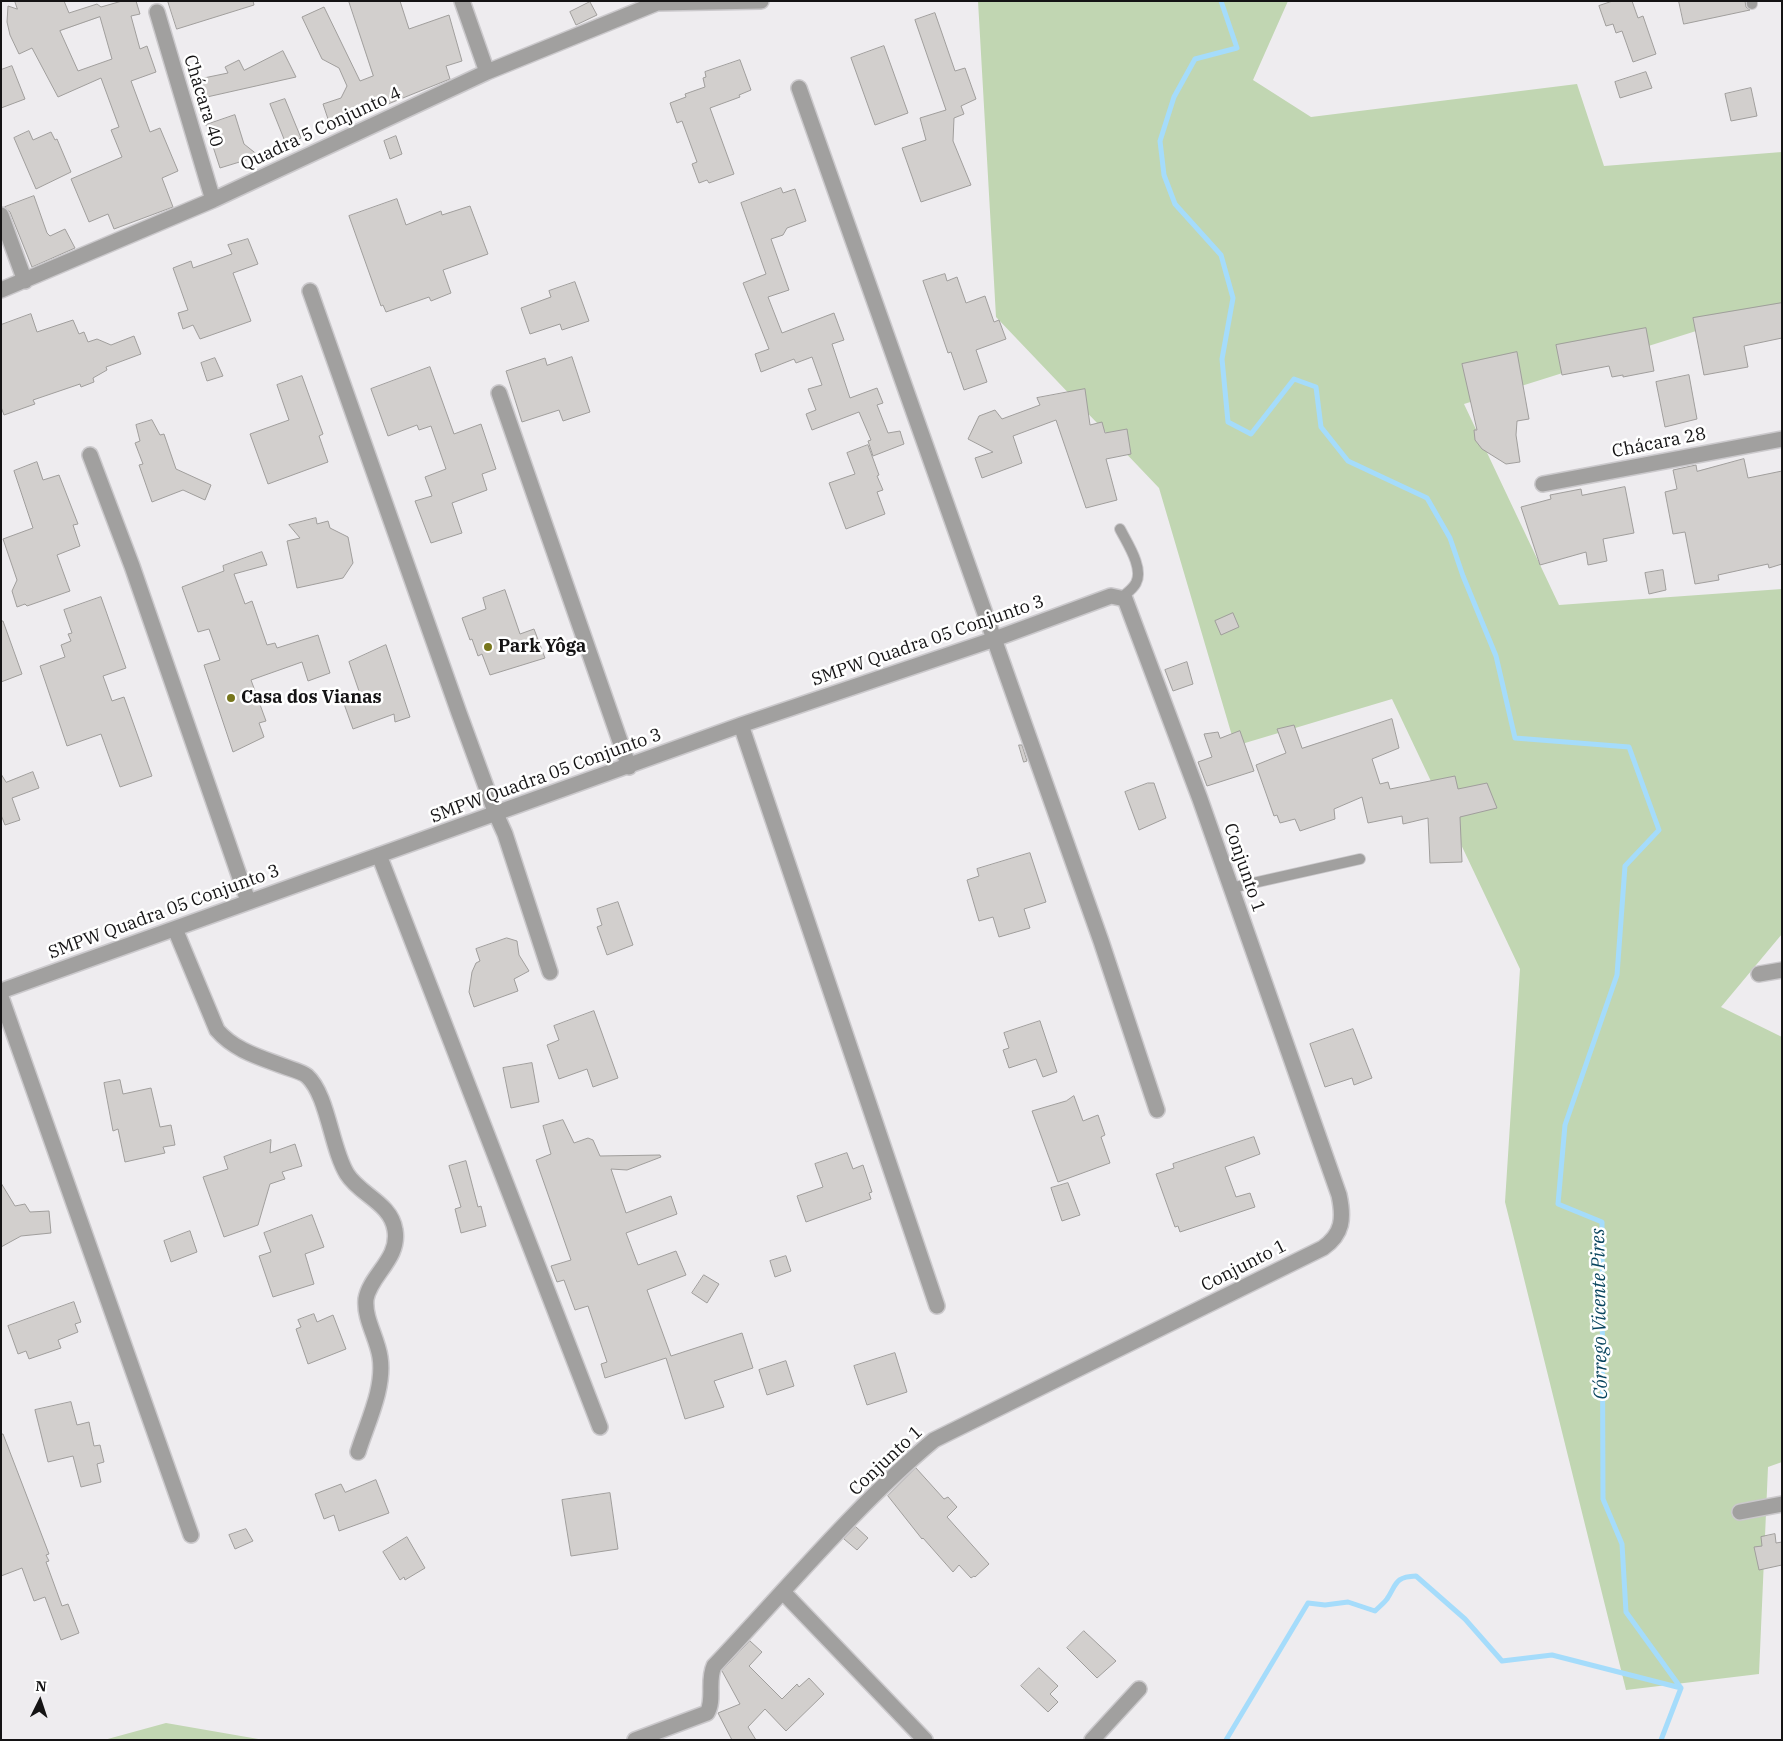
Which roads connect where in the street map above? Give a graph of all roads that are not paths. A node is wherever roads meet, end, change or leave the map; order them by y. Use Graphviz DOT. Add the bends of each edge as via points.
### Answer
graph roads {
  1 [pos="462,1"];
  2 [pos="761,1"];
  3 [pos="656,2"];
  4 [pos="158,12"];
  5 [pos="487,72"];
  6 [pos="799,88"];
  7 [pos="213,200"];
  8 [pos="1,215"];
  9 [pos="25,280"];
  10 [pos="1,290"];
  11 [pos="310,291"];
  12 [pos="499,393"];
  13 [pos="1782,439"];
  14 [pos="90,455"];
  15 [pos="1543,484"];
  16 [pos="1120,529"];
  17 [pos="1122,597"];
  18 [pos="992,640"];
  19 [pos="741,725"];
  20 [pos="629,767"];
  21 [pos="496,814"];
  22 [pos="379,855"];
  23 [pos="1360,859"];
  24 [pos="1231,888"];
  25 [pos="248,901"];
  26 [pos="175,929"];
  27 [pos="1782,970"];
  28 [pos="550,972"];
  29 [pos="1759,974"];
  30 [pos="1,991"];
  31 [pos="1,997"];
  32 [pos="1157,1110"];
  33 [pos="937,1306"];
  34 [pos="600,1427"];
  35 [pos="358,1452"];
  36 [pos="1782,1504"];
  37 [pos="1740,1512"];
  38 [pos="191,1535"];
  39 [pos="783,1592"];
  40 [pos="1140,1689"];
  41 [pos="635,1740"];
  42 [pos="925,1740"];
  43 [pos="1092,1740"];
  1 -- 5 [label="street"];
  2 -- 3 [label="street"];
  3 -- 5 [label="street, Quadra 5 Conjunto 4"];
  4 -- 7 [label="street, Chácara 40"];
  5 -- 7 [label="street, Quadra 5 Conjunto 4"];
  6 -- 18 [label="street"];
  7 -- 9 [label="street, Quadra 5 Conjunto 4"];
  8 -- 9 [label="street"];
  9 -- 10 [label="street, Quadra 5 Conjunto 4"];
  11 -- 21 [label="street"];
  12 -- 20 [label="street"];
  13 -- 15 [label="street, Chácara 28"];
  14 -- 25 [label="street" via="132,566"];
  16 -- 17 [label="lane" via="1139,576 1135,586"];
  17 -- 18 [label="street, SMPW Quadra 05 Conjunto 3" via="1111,596"];
  17 -- 24 [label="street, Conjunto 1" via="1131,611"];
  18 -- 19 [label="street, SMPW Quadra 05 Conjunto 3"];
  18 -- 32 [label="street" via="1101,941"];
  19 -- 20 [label="street, SMPW Quadra 05 Conjunto 3"];
  19 -- 33 [label="street"];
  20 -- 21 [label="street, SMPW Quadra 05 Conjunto 3"];
  21 -- 22 [label="street, SMPW Quadra 05 Conjunto 3"];
  21 -- 28 [label="street"];
  22 -- 25 [label="street, SMPW Quadra 05 Conjunto 3"];
  22 -- 34 [label="street"];
  23 -- 24 [label="lane"];
  24 -- 39 [label="street, Conjunto 1" via="1339,1195 1342,1215 1338,1234 1323,1248 934,1440 900,1469"];
  25 -- 26 [label="street, SMPW Quadra 05 Conjunto 3"];
  26 -- 30 [label="street, SMPW Quadra 05 Conjunto 3"];
  26 -- 35 [label="street" via="217,1030 227,1041 248,1053 306,1076 316,1088 347,1175 392,1218 395,1244 367,1297 366,1311 378,1347 381,1374"];
  27 -- 29 [label="street"];
  31 -- 38 [label="street"];
  36 -- 37 [label="street"];
  39 -- 41 [label="street, Conjunto 1" via="714,1666 707,1713"];
  39 -- 42 [label="street"];
  40 -- 43 [label="street"];
}
